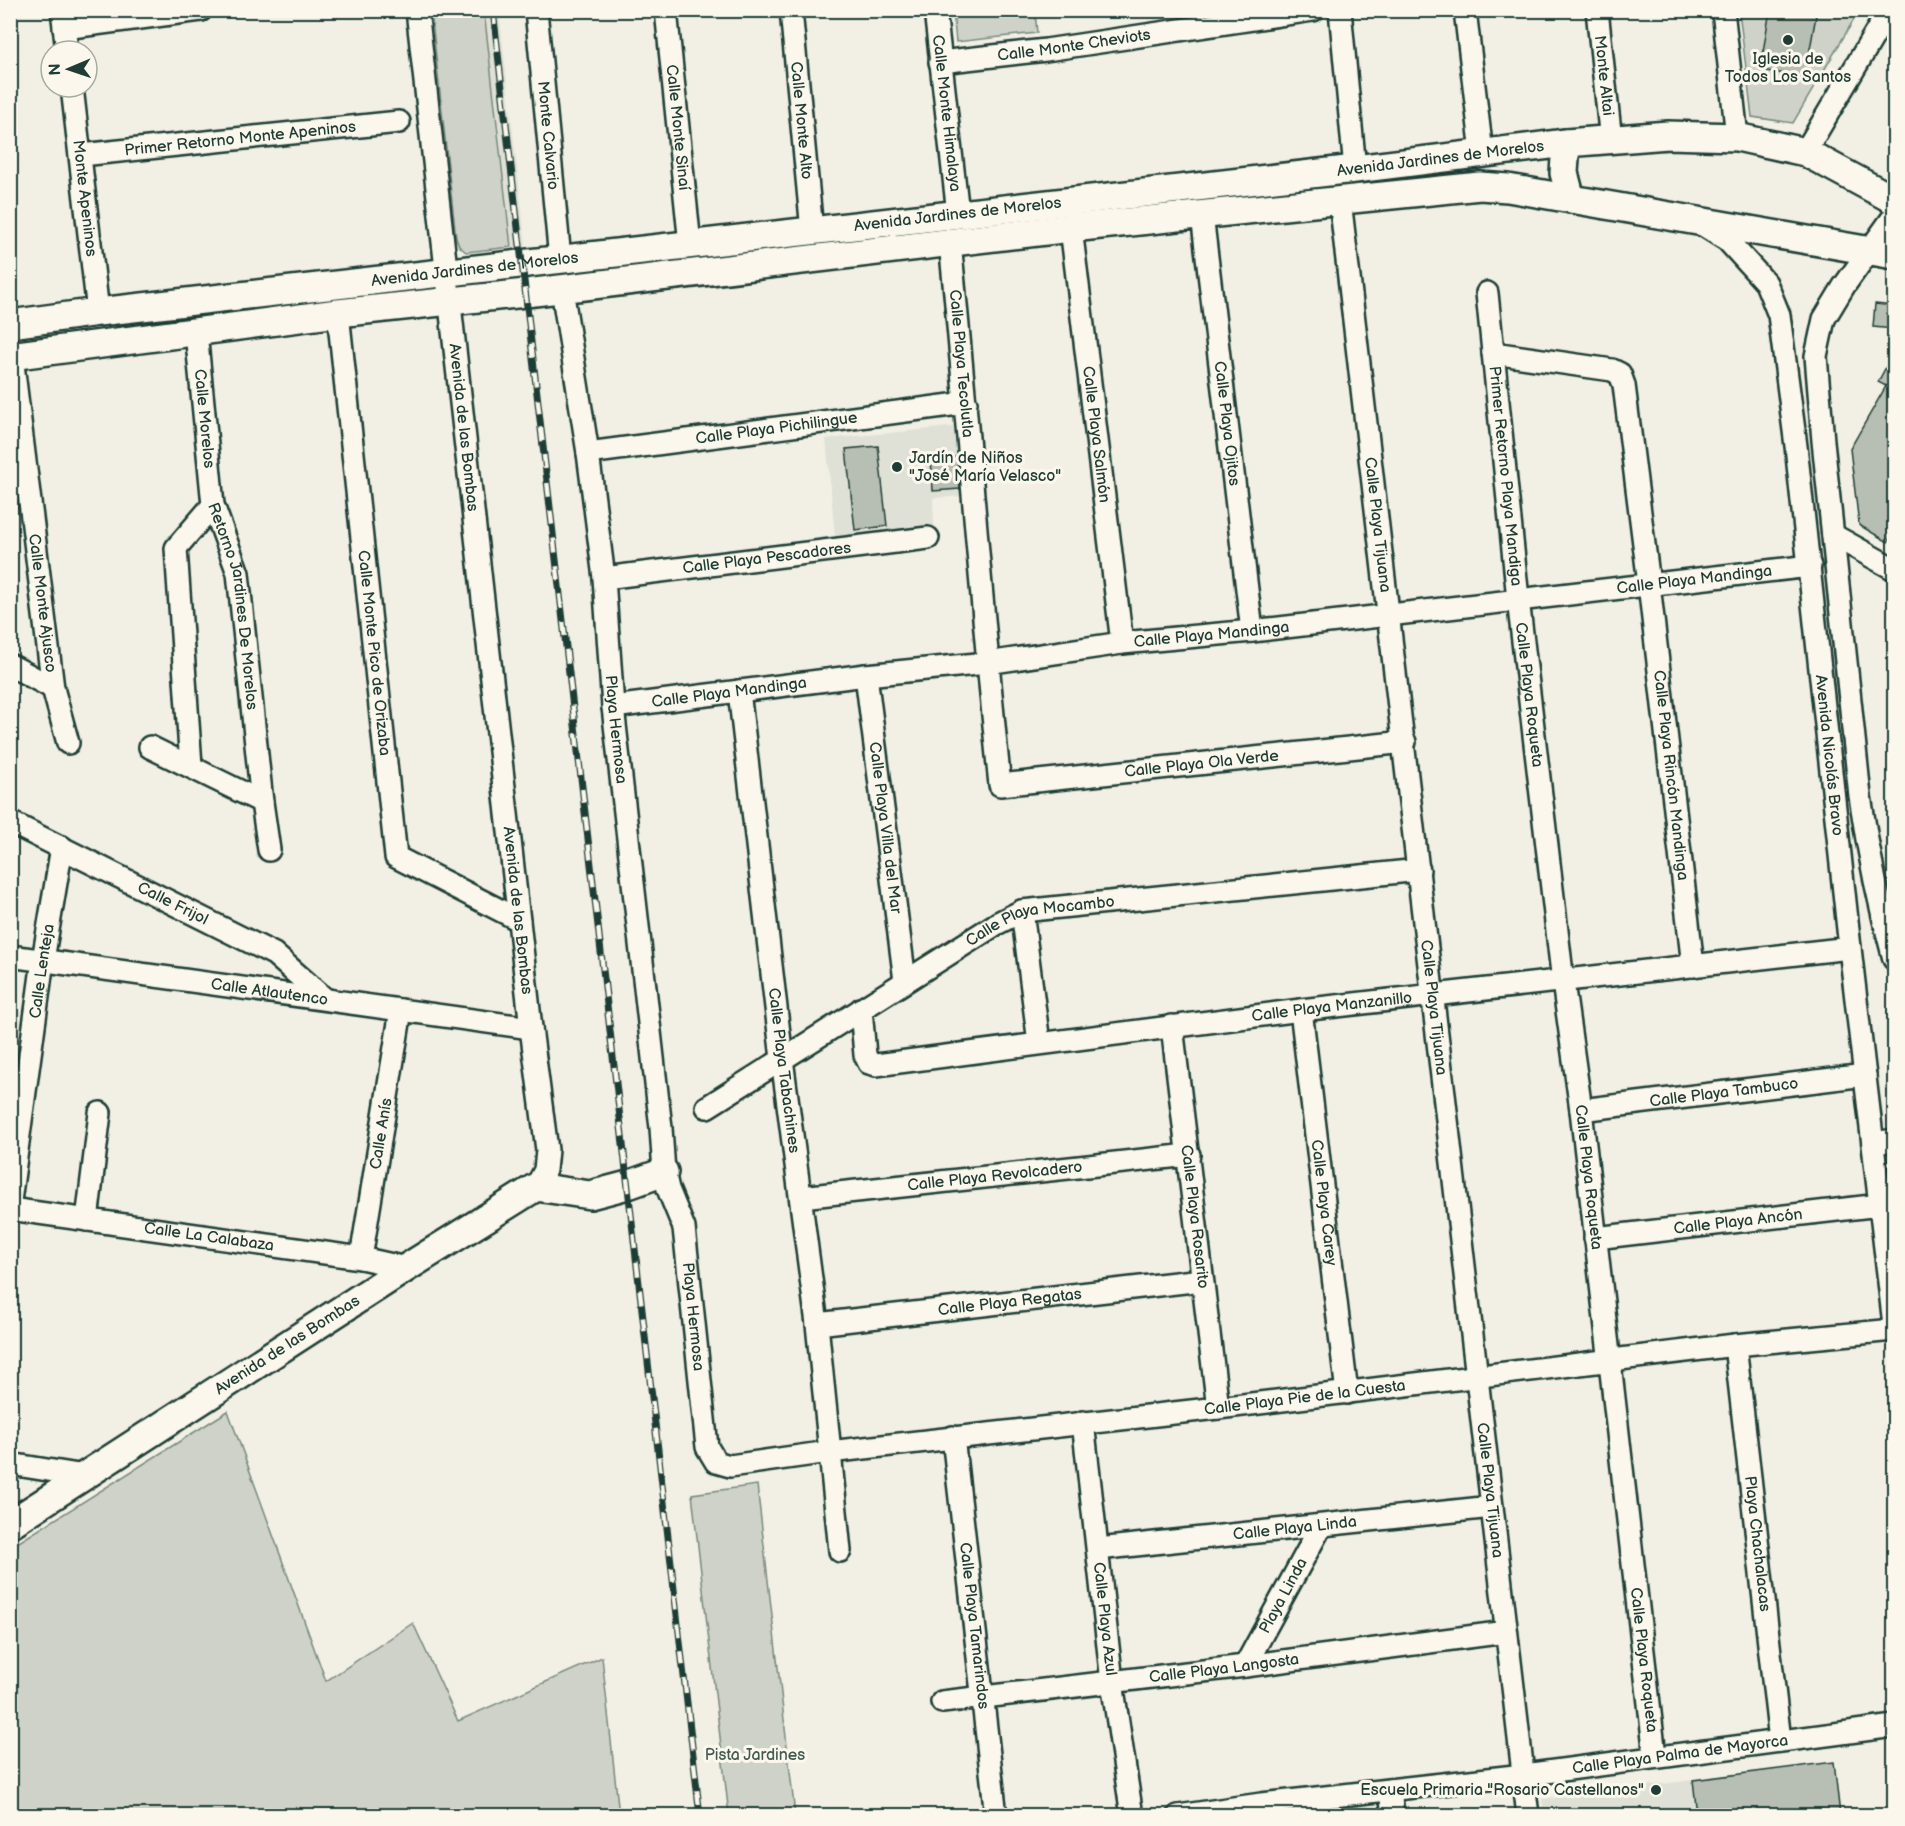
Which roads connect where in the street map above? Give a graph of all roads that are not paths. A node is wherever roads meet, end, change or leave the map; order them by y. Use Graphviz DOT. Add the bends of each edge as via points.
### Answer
graph roads {
  1 [pos="201,10"];
  2 [pos="417,10"];
  3 [pos="536,10"];
  4 [pos="666,10"];
  5 [pos="791,10"];
  6 [pos="935,10"];
  7 [pos="1313,10"];
  8 [pos="1340,10"];
  9 [pos="1465,10"];
  10 [pos="1597,10"];
  11 [pos="1723,10"];
  12 [pos="1889,10"];
  13 [pos="63,19"];
  14 [pos="66,39"];
  15 [pos="940,62"];
  16 [pos="74,99"];
  17 [pos="399,122"];
  18 [pos="1737,137"];
  19 [pos="1611,141"];
  20 [pos="1566,143"];
  21 [pos="1805,152"];
  22 [pos="1482,153"];
  23 [pos="81,155"];
  24 [pos="1355,169"];
  25 [pos="1571,199"];
  26 [pos="1340,200"];
  27 [pos="1894,200"];
  28 [pos="958,214"];
  29 [pos="1202,215"];
  30 [pos="1894,216"];
  31 [pos="1695,220"];
  32 [pos="884,222"];
  33 [pos="1071,228"];
  34 [pos="812,231"];
  35 [pos="950,242"];
  36 [pos="690,244"];
  37 [pos="887,250"];
  38 [pos="1882,253"];
  39 [pos="561,259"];
  40 [pos="446,274"];
  41 [pos="562,289"];
  42 [pos="1487,293"];
  43 [pos="448,302"];
  44 [pos="98,312"];
  45 [pos="338,313"];
  46 [pos="10,324"];
  47 [pos="196,332"];
  48 [pos="1493,353"];
  49 [pos="11,356"];
  50 [pos="966,403"];
  51 [pos="1823,441"];
  52 [pos="1796,446"];
  53 [pos="588,453"];
  54 [pos="213,505"];
  55 [pos="1833,535"];
  56 [pos="928,538"];
  57 [pos="1810,566"];
  58 [pos="1894,569"];
  59 [pos="604,578"];
  60 [pos="1649,584"];
  61 [pos="1518,599"];
  62 [pos="1388,615"];
  63 [pos="1252,631"];
  64 [pos="1122,643"];
  65 [pos="987,663"];
  66 [pos="10,665"];
  67 [pos="866,675"];
  68 [pos="53,688"];
  69 [pos="739,691"];
  70 [pos="613,707"];
  71 [pos="1405,742"];
  72 [pos="68,743"];
  73 [pos="150,747"];
  74 [pos="191,766"];
  75 [pos="1000,785"];
  76 [pos="262,802"];
  77 [pos="10,822"];
  78 [pos="62,847"];
  79 [pos="269,850"];
  80 [pos="1419,870"];
  81 [pos="1023,911"];
  82 [pos="1882,915"];
  83 [pos="519,920"];
  84 [pos="1849,938"];
  85 [pos="10,956"];
  86 [pos="1894,959"];
  87 [pos="44,960"];
  88 [pos="1693,966"];
  89 [pos="905,981"];
  90 [pos="1563,982"];
  91 [pos="1433,997"];
  92 [pos="325,999"];
  93 [pos="861,1009"];
  94 [pos="401,1010"];
  95 [pos="1301,1010"];
  96 [pos="1172,1026"];
  97 [pos="531,1028"];
  98 [pos="1039,1043"];
  99 [pos="782,1059"];
  100 [pos="1865,1075"];
  101 [pos="706,1107"];
  102 [pos="1581,1110"];
  103 [pos="100,1113"];
  104 [pos="1884,1141"];
  105 [pos="1189,1155"];
  106 [pos="664,1172"];
  107 [pos="536,1187"];
  108 [pos="801,1197"];
  109 [pos="10,1201"];
  110 [pos="1880,1205"];
  111 [pos="10,1209"];
  112 [pos="87,1220"];
  113 [pos="1595,1238"];
  114 [pos="361,1258"];
  115 [pos="406,1268"];
  116 [pos="1202,1280"];
  117 [pos="817,1324"];
  118 [pos="1894,1326"];
  119 [pos="1894,1330"];
  120 [pos="1735,1345"];
  121 [pos="1610,1360"];
  122 [pos="1477,1377"];
  123 [pos="1347,1393"];
  124 [pos="1218,1408"];
  125 [pos="1083,1422"];
  126 [pos="953,1437"];
  127 [pos="829,1452"];
  128 [pos="716,1462"];
  129 [pos="10,1464"];
  130 [pos="85,1476"];
  131 [pos="1492,1507"];
  132 [pos="10,1524"];
  133 [pos="1321,1526"];
  134 [pos="1098,1549"];
  135 [pos="840,1551"];
  136 [pos="1506,1632"];
  137 [pos="1245,1666"];
  138 [pos="1112,1682"];
  139 [pos="982,1698"];
  140 [pos="942,1702"];
  141 [pos="1894,1726"];
  142 [pos="1780,1741"];
  143 [pos="1655,1756"];
  144 [pos="1524,1775"];
  145 [pos="1390,1790"];
  146 [pos="1261,1810"];
  147 [pos="996,1815"];
  148 [pos="1131,1815"];
  149 [pos="1178,1815"];
  150 [pos="1394,1815"];
  151 [pos="1528,1815"];
  1 -- 13 [label="street"];
  2 -- 40 [label="street, Avenida de las Bombas"];
  3 -- 39 [label="street, Monte Calvario"];
  4 -- 36 [label="street, Calle Monte Sinaí"];
  5 -- 34 [label="street, Calle Monte Alto"];
  6 -- 15 [label="street, Calle Monte Himalaya"];
  7 -- 15 [label="street, Calle Monte Cheviots"];
  8 -- 24 [label="street"];
  9 -- 22 [label="street"];
  10 -- 19 [label="street, Monte Altai"];
  11 -- 18 [label="street"];
  12 -- 21 [label="street"];
  13 -- 14 [label="street"];
  15 -- 28 [label="street, Calle Monte Himalaya"];
  16 -- 23 [label="street, Monte Apeninos"];
  17 -- 23 [label="street, Primer Retorno Monte Apeninos"];
  18 -- 19 [label="main road, Avenida Jardines de Morelos" via="1668,135"];
  18 -- 21 [label="main road, Avenida Jardines de Morelos"];
  19 -- 20 [label="main road, Avenida Jardines de Morelos"];
  20 -- 22 [label="main road, Avenida Jardines de Morelos"];
  20 -- 25 [label="main road" via="1564,173"];
  21 -- 27 [label="main road, Avenida Jardines de Morelos"];
  22 -- 24 [label="main road, Avenida Jardines de Morelos"];
  23 -- 44 [label="street, Monte Apeninos"];
  24 -- 28 [label="main road, Avenida Jardines de Morelos"];
  25 -- 26 [label="main road, Avenida Jardines de Morelos" via="1480,186"];
  25 -- 31 [label="main road, Avenida Jardines de Morelos"];
  26 -- 29 [label="main road, Avenida Jardines de Morelos"];
  26 -- 62 [label="street, Calle Playa Tijuana"];
  28 -- 32 [label="main road, Avenida Jardines de Morelos"];
  29 -- 33 [label="main road, Avenida Jardines de Morelos"];
  29 -- 63 [label="street, Calle Playa Ojitos"];
  30 -- 38 [label="street, Avenida Nicolás Bravo"];
  31 -- 38 [label="main road, Avenida Jardines de Morelos"];
  31 -- 52 [label="street, Avenida Nicolás Bravo" via="1727,240 1766,283 1779,315"];
  32 -- 34 [label="main road, Avenida Jardines de Morelos"];
  32 -- 37 [label="main road"];
  33 -- 35 [label="main road, Avenida Jardines de Morelos"];
  33 -- 64 [label="street, Calle Playa Salmón"];
  34 -- 36 [label="main road, Avenida Jardines de Morelos"];
  35 -- 37 [label="main road, Avenida Jardines de Morelos"];
  35 -- 50 [label="street, Calle Playa Tecolutla"];
  36 -- 39 [label="main road, Avenida Jardines de Morelos"];
  37 -- 41 [label="main road, Avenida Jardines de Morelos"];
  38 -- 51 [label="street, Avenida Nicolás Bravo" via="1844,286 1824,319 1816,356"];
  39 -- 40 [label="main road, Avenida Jardines de Morelos"];
  40 -- 43 [label="street, Avenida de las Bombas"];
  40 -- 44 [label="main road, Avenida Jardines de Morelos"];
  41 -- 43 [label="main road, Avenida Jardines de Morelos"];
  41 -- 53 [label="street, Playa Hermosa"];
  42 -- 48 [label="street, Primer Retorno Playa Mandiga"];
  43 -- 45 [label="main road, Avenida Jardines de Morelos"];
  43 -- 83 [label="street, Avenida de las Bombas"];
  44 -- 46 [label="main road, Avenida Jardines de Morelos"];
  45 -- 47 [label="main road, Avenida Jardines de Morelos"];
  45 -- 83 [label="street, Calle Monte Pico de Orizaba" via="396,857"];
  47 -- 49 [label="main road, Avenida Jardines de Morelos"];
  47 -- 54 [label="street, Calle Morelos"];
  48 -- 60 [label="street, Primer Retorno Playa Mandiga" via="1620,374"];
  48 -- 61 [label="street, Primer Retorno Playa Mandiga"];
  49 -- 68 [label="street, Calle Monte Ajusco"];
  50 -- 53 [label="street, Calle Playa Pichilingue"];
  50 -- 65 [label="street, Calle Playa Tecolutla"];
  51 -- 52 [label="street"];
  51 -- 55 [label="street, Avenida Nicolás Bravo"];
  52 -- 57 [label="street, Avenida Nicolás Bravo"];
  53 -- 59 [label="street, Playa Hermosa"];
  54 -- 74 [label="street, Retorno Jardines De Morelos" via="176,548"];
  54 -- 76 [label="street, Retorno Jardines De Morelos" via="238,573"];
  55 -- 58 [label="street"];
  55 -- 82 [label="street, Avenida Nicolás Bravo" via="1860,796"];
  56 -- 59 [label="street, Calle Playa Pescadores"];
  57 -- 60 [label="street, Calle Playa Mandinga"];
  57 -- 84 [label="street, Avenida Nicolás Bravo"];
  59 -- 70 [label="street, Playa Hermosa"];
  60 -- 61 [label="street, Calle Playa Mandinga"];
  60 -- 88 [label="street, Calle Playa Rincón Mandinga"];
  61 -- 62 [label="street, Calle Playa Mandinga"];
  61 -- 90 [label="street, Calle Playa Roqueta"];
  62 -- 63 [label="street, Calle Playa Mandinga"];
  62 -- 71 [label="street, Calle Playa Tijuana"];
  63 -- 64 [label="street, Calle Playa Mandinga"];
  64 -- 65 [label="street, Calle Playa Mandinga"];
  65 -- 67 [label="street, Calle Playa Mandinga"];
  65 -- 75 [label="street, Calle Playa Tecolutla"];
  66 -- 68 [label="street"];
  67 -- 69 [label="street, Calle Playa Mandinga"];
  67 -- 89 [label="street, Calle Playa Villa del Mar"];
  68 -- 72 [label="street, Calle Monte Ajusco"];
  69 -- 70 [label="street, Calle Playa Mandinga"];
  69 -- 99 [label="street, Calle Playa Tabachines"];
  70 -- 106 [label="street, Playa Hermosa"];
  71 -- 75 [label="street, Calle Playa Ola Verde"];
  71 -- 80 [label="street, Calle Playa Tijuana"];
  73 -- 74 [label="street"];
  74 -- 76 [label="street"];
  76 -- 79 [label="street, Retorno Jardines De Morelos"];
  77 -- 78 [label="street, Calle Frijol"];
  78 -- 87 [label="street, Calle Lenteja"];
  78 -- 92 [label="street, Calle Frijol" via="274,954"];
  80 -- 81 [label="street, Calle Playa Mocambo"];
  80 -- 91 [label="street, Calle Playa Tijuana"];
  81 -- 89 [label="street, Calle Playa Mocambo"];
  81 -- 98 [label="street"];
  82 -- 84 [label="street, Calle Playa Manzanillo" via="1865,918"];
  82 -- 86 [label="street, Avenida Nicolás Bravo"];
  83 -- 97 [label="street, Avenida de las Bombas"];
  84 -- 88 [label="street, Calle Playa Manzanillo"];
  84 -- 100 [label="street, Avenida Nicolás Bravo"];
  85 -- 87 [label="street, Calle Atlautenco"];
  87 -- 92 [label="street, Calle Atlautenco"];
  87 -- 109 [label="street, Calle Lenteja"];
  88 -- 90 [label="street, Calle Playa Manzanillo"];
  89 -- 93 [label="street, Calle Playa Mocambo"];
  90 -- 91 [label="street, Calle Playa Manzanillo"];
  90 -- 102 [label="street, Calle Playa Roqueta"];
  91 -- 95 [label="street, Calle Playa Manzanillo"];
  91 -- 122 [label="street, Calle Playa Tijuana"];
  92 -- 94 [label="street, Calle Atlautenco"];
  93 -- 98 [label="street, Calle Playa Manzanillo" via="865,1056 876,1065"];
  93 -- 99 [label="street, Calle Playa Mocambo"];
  94 -- 97 [label="street, Calle Atlautenco"];
  94 -- 114 [label="street, Calle Anís"];
  95 -- 96 [label="street, Calle Playa Manzanillo"];
  95 -- 123 [label="street, Calle Playa Carey"];
  96 -- 98 [label="street, Calle Playa Manzanillo"];
  96 -- 105 [label="street, Calle Playa Rosarito"];
  97 -- 107 [label="street, Avenida de las Bombas" via="547,1150 545,1170"];
  99 -- 101 [label="street, Calle Playa Mocambo"];
  99 -- 108 [label="street, Calle Playa Tabachines"];
  100 -- 102 [label="street, Calle Playa Tambuco"];
  100 -- 104 [label="street, Avenida Nicolás Bravo"];
  102 -- 113 [label="street, Calle Playa Roqueta"];
  103 -- 112 [label="street"];
  104 -- 110 [label="street, Avenida Nicolás Bravo"];
  105 -- 108 [label="street, Calle Playa Revolcadero"];
  105 -- 116 [label="street, Calle Playa Rosarito"];
  106 -- 107 [label="main road" via="590,1195"];
  106 -- 128 [label="street, Playa Hermosa" via="684,1228 707,1447"];
  107 -- 115 [label="main road, Avenida de las Bombas"];
  108 -- 117 [label="street, Calle Playa Tabachines"];
  110 -- 113 [label="street, Calle Playa Ancón"];
  110 -- 118 [label="street, Avenida Nicolás Bravo"];
  111 -- 112 [label="street, Calle La Calabaza"];
  112 -- 114 [label="street, Calle La Calabaza"];
  113 -- 121 [label="street, Calle Playa Roqueta"];
  114 -- 115 [label="street, Calle La Calabaza"];
  115 -- 130 [label="main road, Avenida de las Bombas"];
  116 -- 117 [label="street, Calle Playa Regatas"];
  116 -- 124 [label="street, Calle Playa Rosarito"];
  117 -- 127 [label="street, Calle Playa Tabachines"];
  119 -- 120 [label="street, Calle Playa Pie de la Cuesta"];
  120 -- 121 [label="street, Calle Playa Pie de la Cuesta"];
  120 -- 142 [label="street, Playa Chachalacas"];
  121 -- 122 [label="street, Calle Playa Pie de la Cuesta"];
  121 -- 143 [label="street, Calle Playa Roqueta"];
  122 -- 123 [label="street, Calle Playa Pie de la Cuesta"];
  122 -- 131 [label="street, Calle Playa Tijuana"];
  123 -- 124 [label="street, Calle Playa Pie de la Cuesta"];
  124 -- 125 [label="street, Calle Playa Pie de la Cuesta"];
  125 -- 126 [label="street, Calle Playa Pie de la Cuesta"];
  125 -- 134 [label="street, Calle Playa Azul"];
  126 -- 127 [label="street, Calle Playa Pie de la Cuesta"];
  126 -- 139 [label="street, Calle Playa Tamarindos"];
  127 -- 128 [label="street, Calle Playa Pie de la Cuesta" via="730,1466"];
  127 -- 135 [label="street, Calle Playa Tabachines"];
  129 -- 130 [label="street"];
  130 -- 132 [label="main road, Avenida de las Bombas"];
  131 -- 133 [label="street, Calle Playa Linda"];
  131 -- 136 [label="street, Calle Playa Tijuana"];
  133 -- 134 [label="street, Calle Playa Linda"];
  133 -- 137 [label="street, Playa Linda"];
  134 -- 138 [label="street, Calle Playa Azul"];
  136 -- 137 [label="street, Calle Playa Langosta"];
  136 -- 144 [label="street, Calle Playa Tijuana"];
  137 -- 138 [label="street, Calle Playa Langosta"];
  138 -- 139 [label="street, Calle Playa Langosta"];
  138 -- 148 [label="street, Calle Playa Azul"];
  139 -- 140 [label="street, Calle Playa Langosta"];
  139 -- 147 [label="street, Calle Playa Tamarindos"];
  141 -- 142 [label="street, Calle Playa Palma de Mayorca"];
  142 -- 143 [label="street, Calle Playa Palma de Mayorca"];
  143 -- 144 [label="street, Calle Playa Palma de Mayorca"];
  144 -- 145 [label="street, Calle Playa Palma de Mayorca"];
  144 -- 151 [label="street, Calle Playa Tijuana"];
  145 -- 146 [label="street, Calle Playa Palma de Mayorca"];
  145 -- 150 [label="street"];
  146 -- 149 [label="street, Calle Playa Palma de Mayorca"];
}
